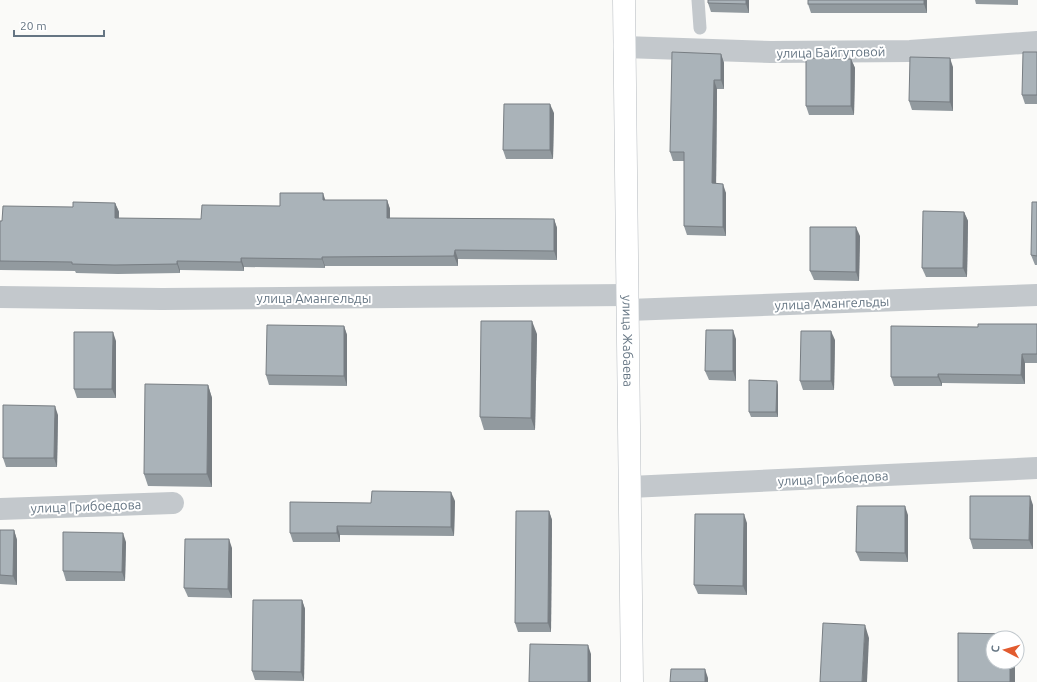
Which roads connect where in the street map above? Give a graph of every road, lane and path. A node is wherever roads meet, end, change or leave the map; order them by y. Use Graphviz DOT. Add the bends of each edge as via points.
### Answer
graph roads {
  1 [pos="624,0"];
  2 [pos="698,0"];
  3 [pos="700,28"];
  4 [pos="1037,42"];
  5 [pos="624,47"];
  6 [pos="1037,295"];
  7 [pos="0,297"];
  8 [pos="627,303"];
  9 [pos="1037,468"];
  10 [pos="630,487"];
  11 [pos="173,503"];
  12 [pos="0,509"];
  13 [pos="632,682"];
  1 -- 5 [label="street, улица Жабаева"];
  2 -- 3 [label="lane"];
  4 -- 5 [label="street, улица Байгутовой" via="910,51 771,52"];
  5 -- 8 [label="street, улица Жабаева"];
  6 -- 8 [label="street, улица Амангельды"];
  7 -- 8 [label="street, улица Амангельды"];
  8 -- 10 [label="street, улица Жабаева"];
  9 -- 10 [label="street, улица Грибоедова"];
  10 -- 13 [label="street, улица Жабаева"];
  11 -- 12 [label="street, улица Грибоедова"];
}
